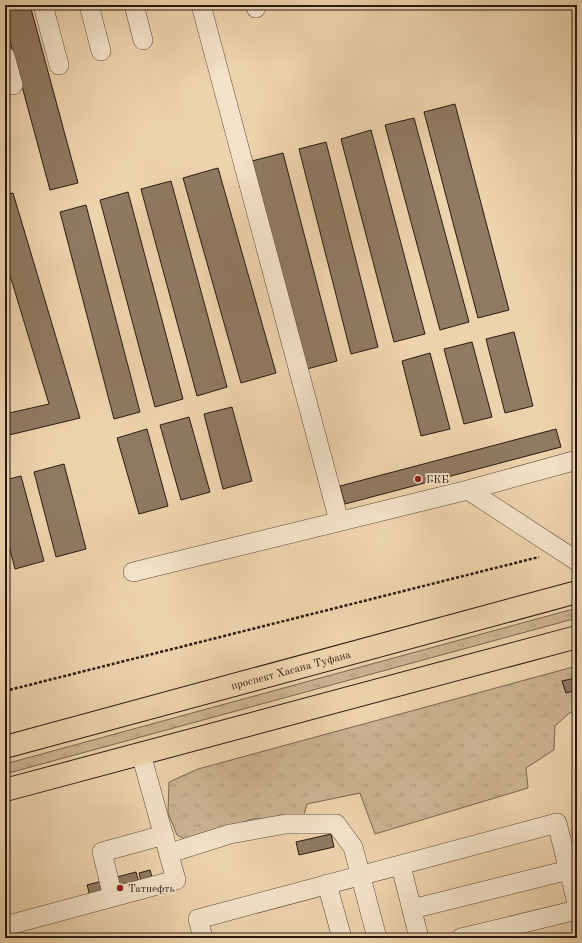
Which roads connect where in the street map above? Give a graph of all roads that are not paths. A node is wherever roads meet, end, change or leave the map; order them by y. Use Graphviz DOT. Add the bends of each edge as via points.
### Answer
graph roads {
  1 [pos="44,5"];
  2 [pos="89,5"];
  3 [pos="134,5"];
  4 [pos="201,5"];
  5 [pos="144,40"];
  6 [pos="102,51"];
  7 [pos="5,56"];
  8 [pos="59,66"];
  9 [pos="13,85"];
  10 [pos="577,460"];
  11 [pos="468,490"];
  12 [pos="339,521"];
  13 [pos="571,556"];
  14 [pos="134,572"];
  15 [pos="577,592"];
  16 [pos="577,637"];
  17 [pos="5,747"];
  18 [pos="141,754"];
  19 [pos="5,790"];
  20 [pos="167,844"];
  21 [pos="400,866"];
  22 [pos="569,870"];
  23 [pos="360,876"];
  24 [pos="327,884"];
  25 [pos="113,897"];
  26 [pos="577,903"];
  27 [pos="412,909"];
  28 [pos="577,910"];
  29 [pos="5,926"];
  30 [pos="203,938"];
  31 [pos="342,938"];
  32 [pos="377,938"];
  33 [pos="419,938"];
  34 [pos="461,938"];
  1 -- 8 [label="street"];
  2 -- 6 [label="street"];
  3 -- 5 [label="street"];
  4 -- 12 [label="street"];
  7 -- 9 [label="street"];
  10 -- 11 [label="street"];
  11 -- 12 [label="street"];
  11 -- 13 [label="street"];
  12 -- 14 [label="street"];
  15 -- 17 [label="main road, проспект Хасана Туфана"];
  16 -- 18 [label="main road"];
  18 -- 19 [label="main road"];
  18 -- 20 [label="street"];
  20 -- 23 [label="street" via="286,824 336,824 353,847"];
  20 -- 25 [label="street" via="176,880"];
  20 -- 25 [label="street" via="102,852"];
  21 -- 22 [label="street" via="557,824"];
  21 -- 23 [label="street"];
  21 -- 27 [label="street"];
  22 -- 26 [label="street"];
  22 -- 27 [label="street"];
  23 -- 24 [label="street"];
  23 -- 32 [label="street"];
  24 -- 30 [label="street" via="198,919"];
  24 -- 31 [label="street"];
  25 -- 29 [label="street"];
  27 -- 33 [label="street"];
  28 -- 34 [label="street"];
}
